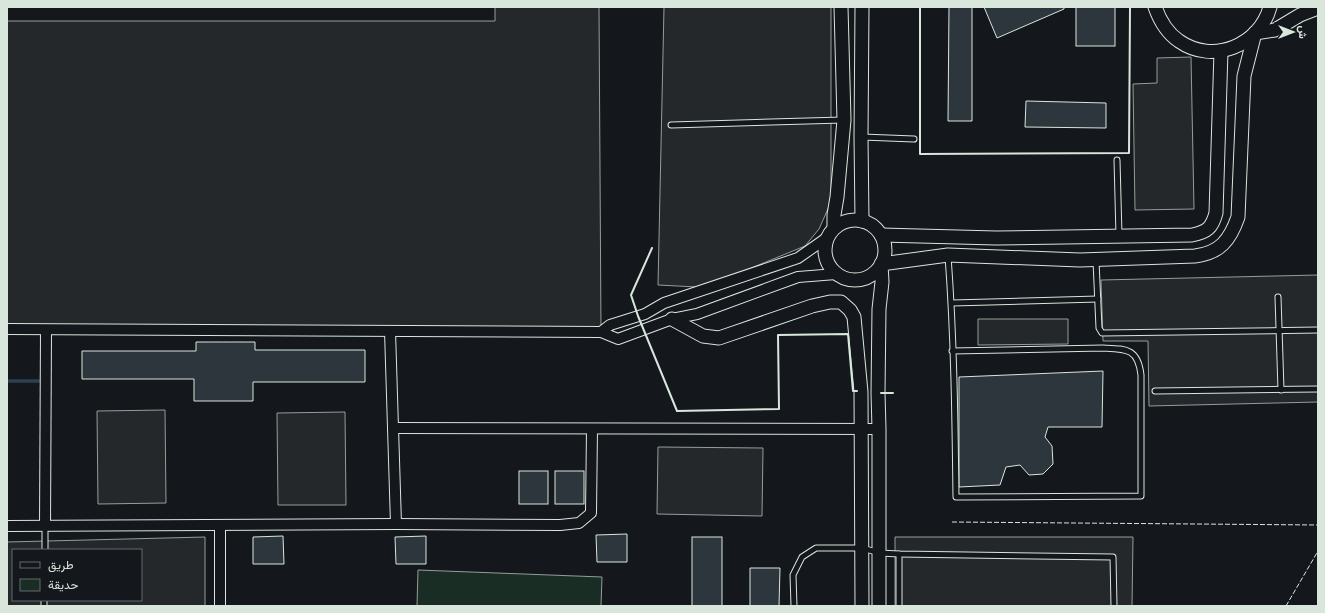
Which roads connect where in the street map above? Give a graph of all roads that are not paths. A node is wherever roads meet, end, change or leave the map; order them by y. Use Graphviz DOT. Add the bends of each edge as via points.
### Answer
graph roads {
  1 [pos="840,7"];
  2 [pos="862,7"];
  3 [pos="1155,7"];
  4 [pos="1270,7"];
  5 [pos="1318,8"];
  6 [pos="1255,33"];
  7 [pos="1220,51"];
  8 [pos="844,120"];
  9 [pos="671,124"];
  10 [pos="861,137"];
  11 [pos="914,139"];
  12 [pos="1117,160"];
  13 [pos="862,221"];
  14 [pos="831,232"];
  15 [pos="881,235"];
  16 [pos="1118,236"];
  17 [pos="948,255"];
  18 [pos="1096,260"];
  19 [pos="881,264"];
  20 [pos="836,274"];
  21 [pos="1278,297"];
  22 [pos="1098,299"];
  23 [pos="664,303"];
  24 [pos="952,303"];
  25 [pos="672,319"];
  26 [pos="7,329"];
  27 [pos="46,330"];
  28 [pos="1318,330"];
  29 [pos="390,331"];
  30 [pos="1279,331"];
  31 [pos="600,332"];
  32 [pos="952,351"];
  33 [pos="1318,389"];
  34 [pos="1281,390"];
  35 [pos="1155,391"];
  36 [pos="393,428"];
  37 [pos="592,429"];
  38 [pos="861,429"];
  39 [pos="879,429"];
  40 [pos="396,524"];
  41 [pos="220,525"];
  42 [pos="7,526"];
  43 [pos="45,526"];
  44 [pos="862,548"];
  45 [pos="44,549"];
  46 [pos="880,553"];
  47 [pos="899,554"];
  48 [pos="220,606"];
  49 [pos="794,606"];
  50 [pos="862,606"];
  51 [pos="879,606"];
  52 [pos="899,606"];
  53 [pos="1114,606"];
  1 -- 8 [label="street"];
  2 -- 10 [label="street"];
  3 -- 7 [label="street" via="1160,20 1180,42 1192,48"];
  4 -- 6 [label="street"];
  5 -- 6 [label="street" via="1275,30"];
  6 -- 7 [label="street" via="1236,47"];
  6 -- 18 [label="street" via="1244,76 1238,217 1231,234 1218,248 1206,255"];
  7 -- 16 [label="street" via="1214,222 1209,229 1192,236"];
  8 -- 9 [label="lane"];
  8 -- 14 [label="street"];
  10 -- 11 [label="lane"];
  10 -- 13 [label="street"];
  12 -- 16 [label="lane"];
  13 -- 14 [label="street" via="842,222"];
  13 -- 15 [label="street" via="876,228"];
  14 -- 20 [label="street" via="825,247 825,257"];
  14 -- 23 [label="street" via="798,258"];
  15 -- 16 [label="street" via="996,238"];
  15 -- 19 [label="street" via="884,255"];
  17 -- 18 [label="street"];
  17 -- 19 [label="street"];
  17 -- 24 [label="lane"];
  18 -- 22 [label="lane"];
  19 -- 20 [label="street" via="866,278 846,279"];
  19 -- 39 [label="street"];
  20 -- 25 [label="street" via="798,276 697,314"];
  21 -- 30 [label="lane"];
  22 -- 24 [label="lane"];
  22 -- 30 [label="lane" via="1099,328 1102,333"];
  23 -- 25 [label="street"];
  23 -- 31 [label="street" via="646,314 610,325"];
  24 -- 32 [label="lane"];
  25 -- 31 [label="street" via="618,339"];
  25 -- 38 [label="street" via="703,336 719,338 812,306 842,302 854,317 861,392"];
  26 -- 27 [label="street"];
  27 -- 29 [label="street"];
  27 -- 43 [label="street"];
  28 -- 30 [label="lane"];
  29 -- 31 [label="street"];
  29 -- 36 [label="street"];
  30 -- 34 [label="lane"];
  32 -- 32 [label="lane" via="956,497 1141,496 1141,375 1140,364 1134,355 1125,349 1103,348"];
  33 -- 34 [label="lane"];
  34 -- 35 [label="lane"];
  36 -- 37 [label="street"];
  36 -- 40 [label="street"];
  37 -- 38 [label="street"];
  37 -- 40 [label="street" via="591,513 579,523"];
  38 -- 39 [label="street"];
  38 -- 44 [label="street"];
  39 -- 46 [label="street"];
  40 -- 41 [label="street"];
  41 -- 43 [label="street"];
  41 -- 48 [label="street"];
  42 -- 43 [label="street"];
  43 -- 45 [label="lane"];
  44 -- 46 [label="lane"];
  44 -- 49 [label="lane" via="816,548 802,557 793,575"];
  44 -- 50 [label="street"];
  46 -- 47 [label="lane"];
  46 -- 51 [label="street"];
  47 -- 52 [label="lane"];
  47 -- 53 [label="lane" via="1114,557"];
}
